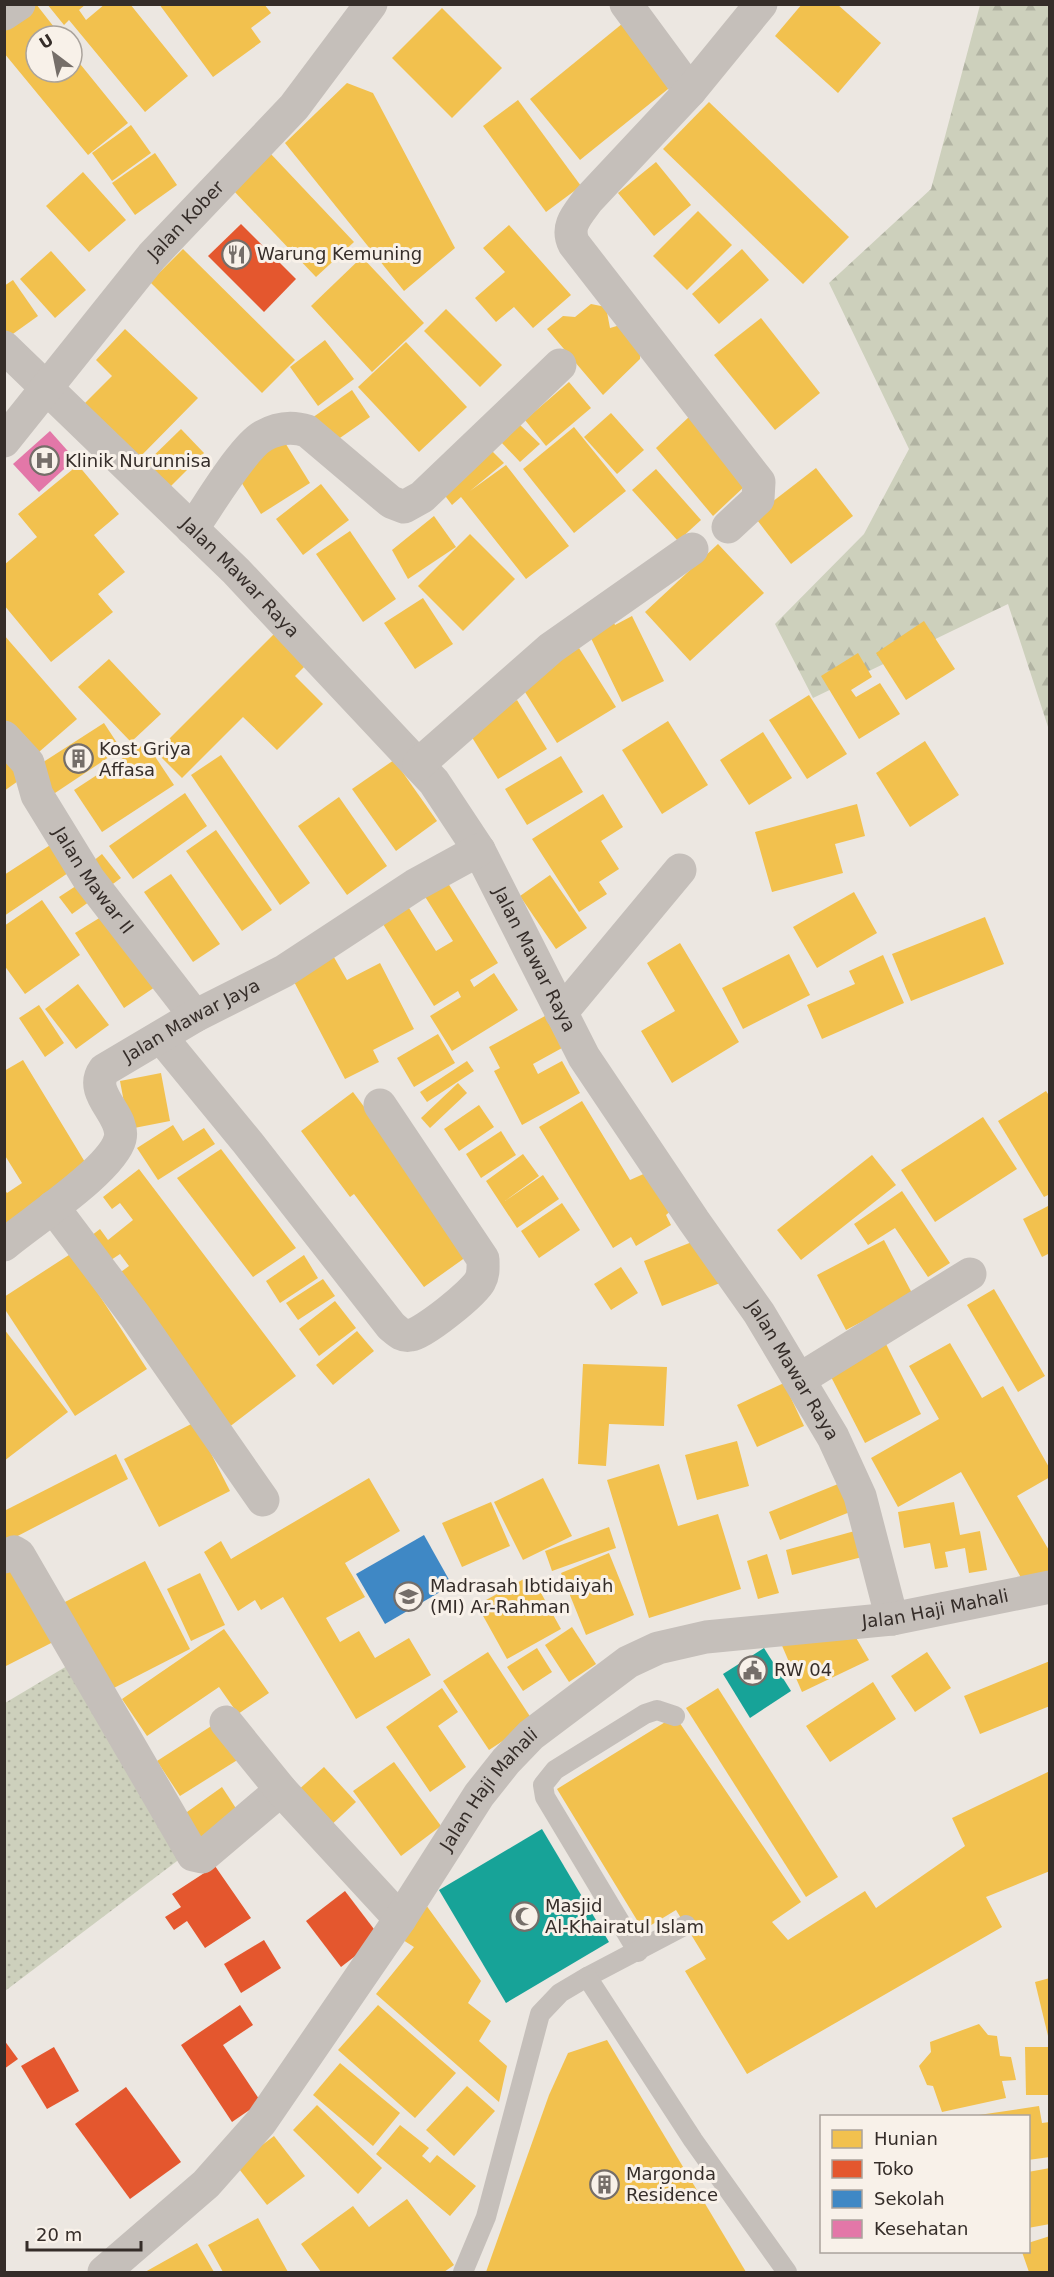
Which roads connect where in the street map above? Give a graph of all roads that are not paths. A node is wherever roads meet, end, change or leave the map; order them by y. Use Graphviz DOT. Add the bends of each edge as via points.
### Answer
graph roads {
  1 [pos="19,4"];
  2 [pos="371,4"];
  3 [pos="626,4"];
  4 [pos="761,4"];
  5 [pos="4,14"];
  6 [pos="690,91"];
  7 [pos="4,347"];
  8 [pos="560,364"];
  9 [pos="48,388"];
  10 [pos="4,441"];
  11 [pos="728,527"];
  12 [pos="192,529"];
  13 [pos="692,549"];
  14 [pos="4,737"];
  15 [pos="418,764"];
  16 [pos="479,850"];
  17 [pos="680,870"];
  18 [pos="561,1013"];
  19 [pos="195,1016"];
  20 [pos="160,1037"];
  21 [pos="380,1105"];
  22 [pos="53,1207"];
  23 [pos="4,1245"];
  24 [pos="970,1274"];
  25 [pos="800,1379"];
  26 [pos="263,1500"];
  27 [pos="4,1557"];
  28 [pos="1050,1587"];
  29 [pos="892,1619"];
  30 [pos="675,1716"];
  31 [pos="226,1722"];
  32 [pos="281,1790"];
  33 [pos="400,1919"];
  34 [pos="686,1925"];
  35 [pos="638,1952"];
  36 [pos="587,1977"];
  37 [pos="104,2272"];
  38 [pos="463,2272"];
  39 [pos="787,2272"];
  1 -- 5 [label="street"];
  2 -- 9 [label="street, Jalan Kober" via="294,106 152,256"];
  3 -- 6 [label="street"];
  4 -- 6 [label="street"];
  6 -- 11 [label="street" via="588,200 573,220 570,237 759,482 758,499"];
  7 -- 9 [label="street, Jalan Mawar Raya"];
  8 -- 12 [label="street" via="422,497 404,507 391,502 316,438 295,427 261,437"];
  9 -- 10 [label="street, Jalan Kober"];
  9 -- 12 [label="street, Jalan Mawar Raya"];
  12 -- 15 [label="street, Jalan Mawar Raya"];
  13 -- 15 [label="street" via="551,648"];
  14 -- 19 [label="street, Jalan Mawar II" via="28,763 37,795 88,878"];
  15 -- 16 [label="street, Jalan Mawar Raya"];
  16 -- 18 [label="street, Jalan Mawar Raya"];
  16 -- 19 [label="street, Jalan Mawar Jaya" via="416,885 284,971"];
  17 -- 18 [label="street"];
  18 -- 25 [label="street, Jalan Mawar Raya" via="595,1075"];
  19 -- 20 [label="street, Jalan Mawar Jaya"];
  20 -- 21 [label="street" via="391,1326 400,1334 410,1335 421,1331 473,1291 484,1272 483,1259"];
  20 -- 22 [label="street, Jalan Mawar Jaya" via="104,1070 99,1077 121,1137 114,1153 100,1168"];
  22 -- 23 [label="street, Jalan Mawar Jaya"];
  22 -- 26 [label="street" via="135,1316"];
  24 -- 25 [label="street"];
  25 -- 29 [label="street, Jalan Mawar Raya" via="860,1496"];
  27 -- 32 [label="street" via="14,1552 19,1556 194,1856 202,1857"];
  28 -- 29 [label="street, Jalan Haji Mahali"];
  29 -- 33 [label="street, Jalan Haji Mahali" via="706,1637 658,1648 628,1662 531,1735 506,1761 479,1795"];
  30 -- 35 [label="lane" via="657,1710 645,1714 555,1770 543,1785 545,1797"];
  31 -- 32 [label="street"];
  32 -- 33 [label="street"];
  33 -- 37 [label="street, Jalan Haji Mahali" via="261,2121 206,2184"];
  34 -- 35 [label="lane"];
  35 -- 36 [label="lane"];
  36 -- 38 [label="lane" via="560,1993 540,2014 486,2217"];
  36 -- 39 [label="lane" via="693,2140"];
}
